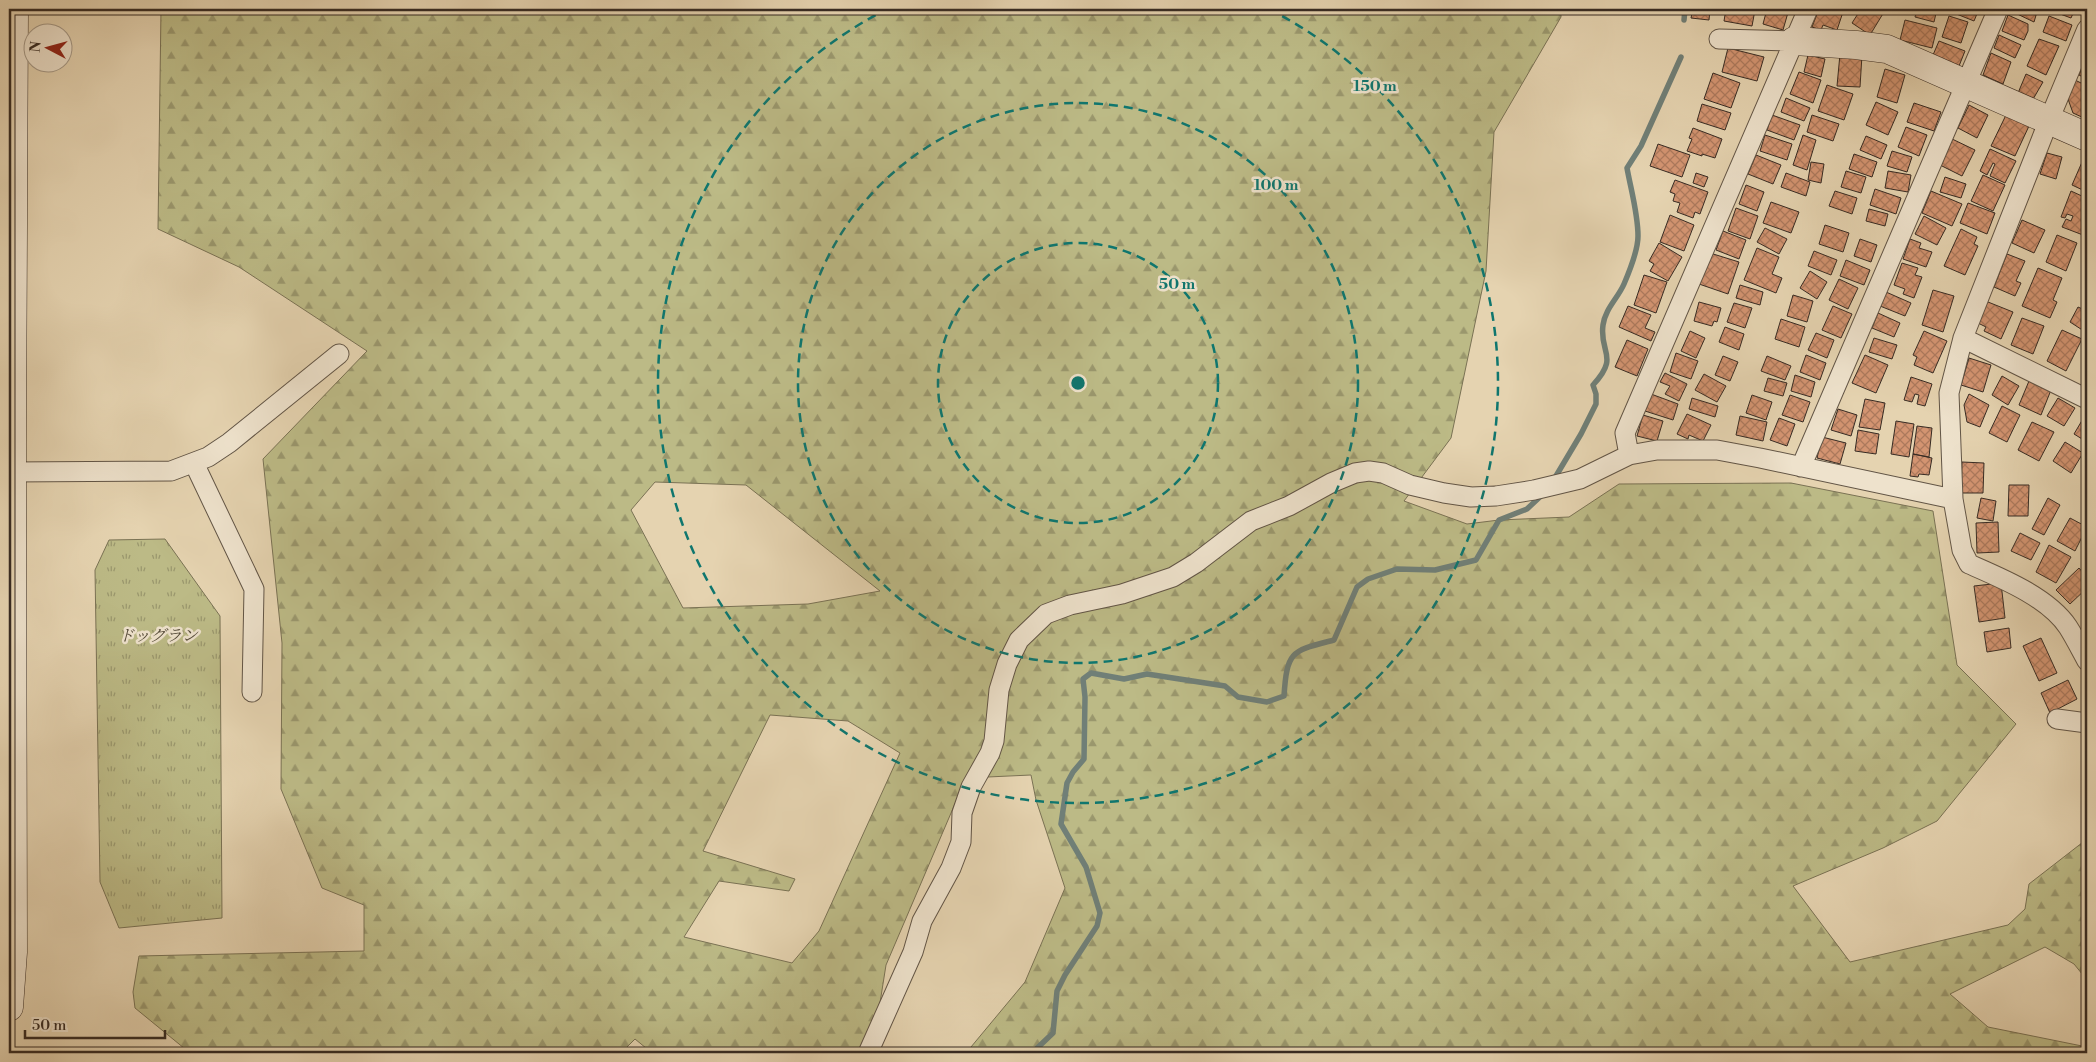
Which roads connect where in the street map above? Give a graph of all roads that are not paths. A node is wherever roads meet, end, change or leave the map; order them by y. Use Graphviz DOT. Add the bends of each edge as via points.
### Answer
graph roads {
  1 [pos="14,9"];
  2 [pos="1808,9"];
  3 [pos="1998,9"];
  4 [pos="2087,29"];
  5 [pos="1719,39"];
  6 [pos="1794,41"];
  7 [pos="1966,83"];
  8 [pos="2049,120"];
  9 [pos="2087,137"];
  10 [pos="1963,338"];
  11 [pos="339,354"];
  12 [pos="2087,398"];
  13 [pos="1629,455"];
  14 [pos="194,463"];
  15 [pos="1801,467"];
  16 [pos="10,472"];
  17 [pos="1953,499"];
  18 [pos="2087,661"];
  19 [pos="252,692"];
  20 [pos="2057,719"];
  21 [pos="2087,723"];
  22 [pos="9,1007"];
  23 [pos="868,1053"];
  1 -- 16 [label="street"];
  2 -- 6 [label="street"];
  3 -- 7 [label="street"];
  4 -- 8 [label="street"];
  5 -- 6 [label="street"];
  6 -- 7 [label="street" via="1887,49"];
  6 -- 13 [label="street" via="1625,433"];
  7 -- 8 [label="street"];
  7 -- 15 [label="street"];
  8 -- 9 [label="street"];
  8 -- 10 [label="street"];
  10 -- 12 [label="street"];
  10 -- 17 [label="street" via="1949,393"];
  11 -- 14 [label="street" via="229,442"];
  13 -- 15 [label="street" via="1657,450 1717,450"];
  13 -- 23 [label="street" via="1580,478 1496,496 1471,496 1410,486 1369,471 1355,473 1251,521 1173,578 1046,614 1019,640 1007,664 999,690 994,741 962,813 961,842 951,868 922,921"];
  14 -- 16 [label="street" via="171,471"];
  14 -- 19 [label="street" via="254,589"];
  15 -- 17 [label="street"];
  16 -- 22 [label="street" via="13,952"];
  17 -- 18 [label="street" via="1962,550 1968,564 2007,581 2055,612 2068,627"];
  20 -- 21 [label="street"];
}
